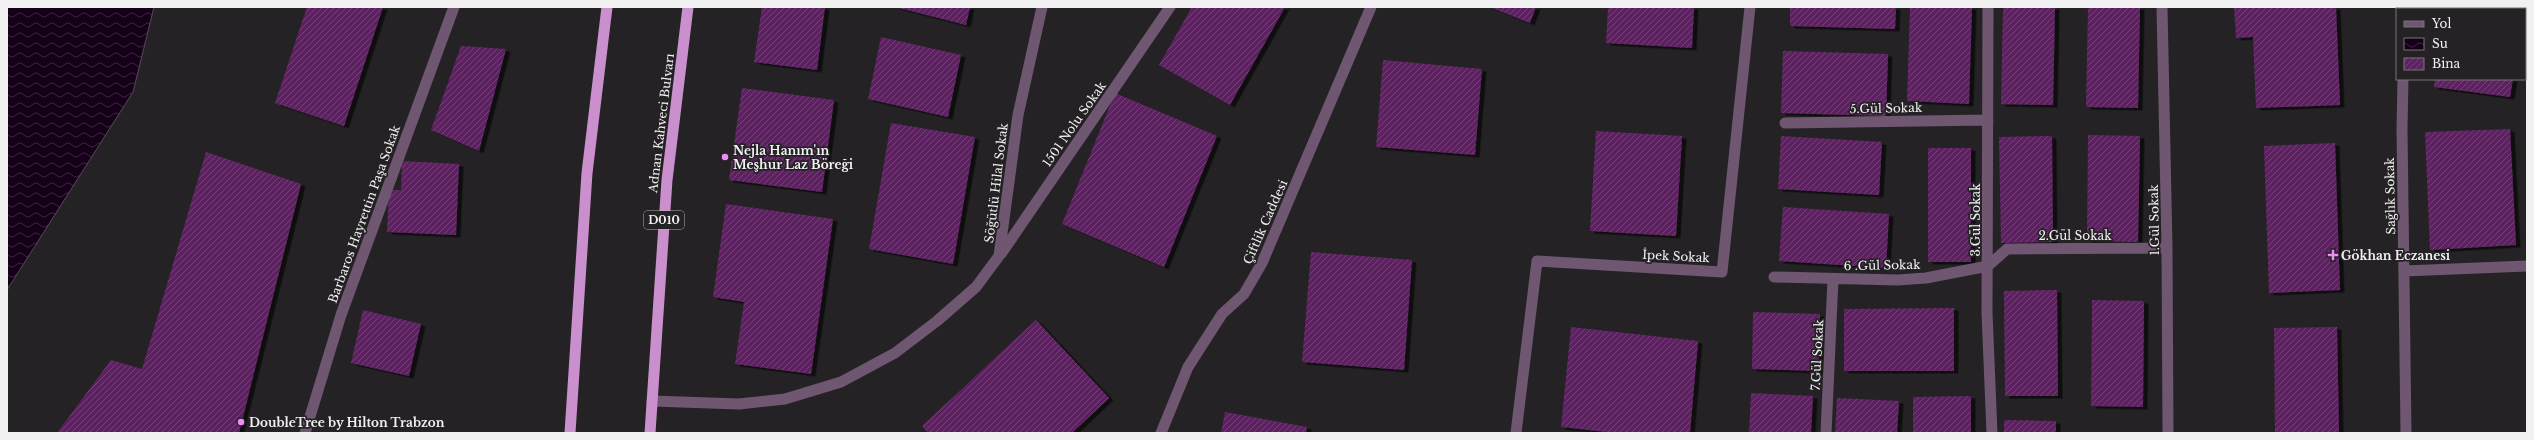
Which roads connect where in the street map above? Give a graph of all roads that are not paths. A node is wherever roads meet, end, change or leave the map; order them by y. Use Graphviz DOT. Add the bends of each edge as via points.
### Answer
graph roads {
  1 [pos="454,7"];
  2 [pos="607,7"];
  3 [pos="688,7"];
  4 [pos="1042,7"];
  5 [pos="1170,7"];
  6 [pos="1371,7"];
  7 [pos="1750,7"];
  8 [pos="1988,7"];
  9 [pos="2162,7"];
  10 [pos="2403,80"];
  11 [pos="1988,120"];
  12 [pos="1785,123"];
  13 [pos="2167,248"];
  14 [pos="999,256"];
  15 [pos="1988,266"];
  16 [pos="2527,266"];
  17 [pos="2404,271"];
  18 [pos="1774,277"];
  19 [pos="1833,278"];
  20 [pos="652,401"];
  21 [pos="305,433"];
  22 [pos="570,433"];
  23 [pos="650,433"];
  24 [pos="1161,433"];
  25 [pos="1516,433"];
  26 [pos="1826,433"];
  27 [pos="1992,433"];
  28 [pos="2168,433"];
  29 [pos="2406,433"];
  1 -- 21 [label="street, Barbaros Hayrettin Paşa Sokak" via="340,314"];
  2 -- 22 [label="highway" via="587,173"];
  3 -- 20 [label="highway, Adnan Kahveci Bulvarı / D010" via="667,180"];
  4 -- 14 [label="street, Söğütlü Hilal Sokak" via="1018,115"];
  5 -- 14 [label="street, 1501 Nolu Sokak"];
  6 -- 24 [label="street, Çiftlik Caddesi" via="1262,263 1244,294 1222,314 1188,367"];
  7 -- 25 [label="street, İpek Sokak" via="1722,272 1537,261"];
  8 -- 11 [label="street, 3.Gül Sokak"];
  9 -- 13 [label="street, 1.Gül Sokak"];
  10 -- 17 [label="street, Sağlık Sokak"];
  11 -- 12 [label="street, 5.Gül Sokak"];
  11 -- 15 [label="street, 3.Gül Sokak"];
  13 -- 15 [label="street, 2.Gül Sokak" via="2007,249"];
  13 -- 28 [label="street, 1.Gül Sokak"];
  14 -- 20 [label="street, Söğütlü Hilal Sokak" via="976,287 937,321 895,353 841,382 785,399 739,404"];
  15 -- 19 [label="street, 6 .Gül Sokak" via="1926,278"];
  15 -- 27 [label="street, 3.Gül Sokak" via="1987,313"];
  16 -- 17 [label="street"];
  17 -- 29 [label="street, Sağlık Sokak"];
  18 -- 19 [label="street, 6 .Gül Sokak"];
  19 -- 26 [label="street, 7.Gül Sokak"];
  20 -- 23 [label="highway, Adnan Kahveci Bulvarı / D010"];
}
